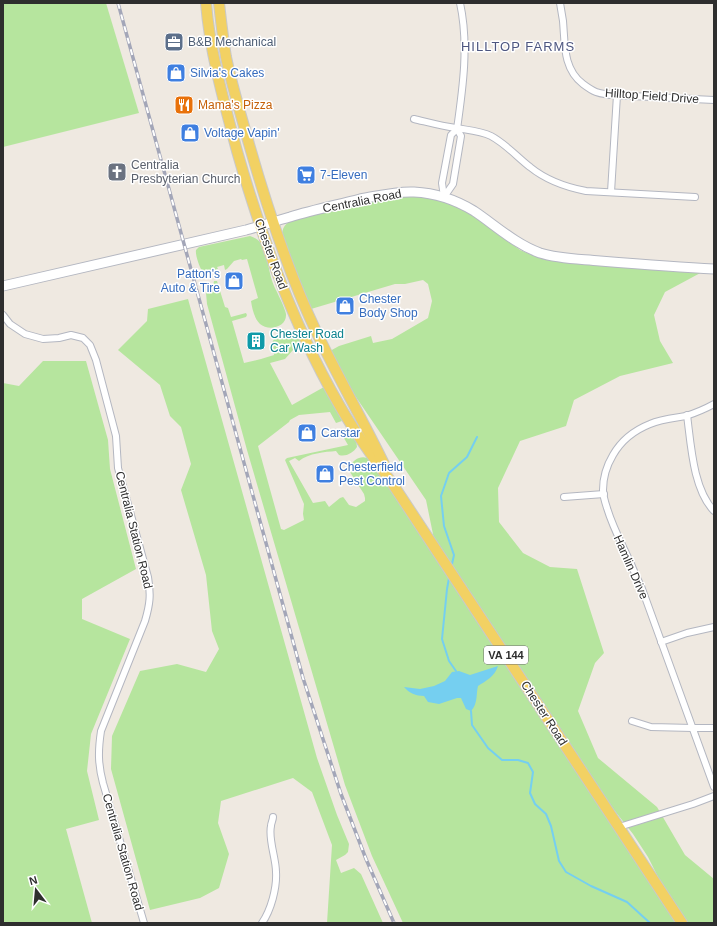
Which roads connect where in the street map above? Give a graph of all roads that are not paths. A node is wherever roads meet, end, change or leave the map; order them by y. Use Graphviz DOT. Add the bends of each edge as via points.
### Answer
graph roads {
  1 [pos="206,3"];
  2 [pos="219,3"];
  3 [pos="460,3"];
  4 [pos="560,3"];
  5 [pos="617,95"];
  6 [pos="714,100"];
  7 [pos="414,119"];
  8 [pos="457,129"];
  9 [pos="611,192"];
  10 [pos="444,197"];
  11 [pos="695,197"];
  12 [pos="273,222"];
  13 [pos="260,226"];
  14 [pos="714,269"];
  15 [pos="3,286"];
  16 [pos="3,315"];
  17 [pos="714,404"];
  18 [pos="687,416"];
  19 [pos="392,483"];
  20 [pos="604,494"];
  21 [pos="564,497"];
  22 [pos="714,511"];
  23 [pos="714,627"];
  24 [pos="661,642"];
  25 [pos="632,721"];
  26 [pos="693,728"];
  27 [pos="714,728"];
  28 [pos="714,787"];
  29 [pos="714,796"];
  30 [pos="273,817"];
  31 [pos="620,827"];
  32 [pos="144,923"];
  33 [pos="262,923"];
  34 [pos="682,923"];
  1 -- 13 [label="main road, Chester Road" via="219,84"];
  2 -- 12 [label="main road, Chester Road" via="226,57 261,188"];
  3 -- 8 [label="street" via="464,65"];
  4 -- 5 [label="street, Hilltop Field Drive" via="566,54 572,72 580,82 592,90"];
  5 -- 6 [label="street, Hilltop Field Drive"];
  5 -- 9 [label="street"];
  7 -- 8 [label="street"];
  8 -- 9 [label="street" via="489,135 542,176 557,183 586,191"];
  8 -- 10 [label="street" via="451,135 442,183"];
  8 -- 10 [label="street" via="461,136 453,184"];
  9 -- 11 [label="street"];
  10 -- 12 [label="street, Centralia Road" via="413,192 389,193"];
  10 -- 14 [label="street, Centralia Road" via="473,211 528,248 541,253 616,262"];
  12 -- 13 [label="street, Centralia Road"];
  12 -- 19 [label="main road, Chester Road / VA 144" via="298,292"];
  13 -- 15 [label="street, Centralia Road"];
  13 -- 19 [label="main road, Chester Road / VA 144" via="287,298 326,382 357,434"];
  16 -- 32 [label="street, Centralia Station Road" via="10,324 25,334 43,339 71,335 83,338 90,345 116,436 118,468 150,592 145,622 101,731 98,759"];
  17 -- 18 [label="street, Hamlin Drive"];
  18 -- 20 [label="street, Hamlin Drive" via="649,424 623,441 607,469"];
  18 -- 22 [label="street" via="700,490"];
  19 -- 31 [label="main road, Chester Road / VA 144"];
  20 -- 21 [label="street"];
  20 -- 24 [label="street, Hamlin Drive" via="610,518 641,586"];
  23 -- 24 [label="street"];
  24 -- 26 [label="street, Hamlin Drive"];
  25 -- 26 [label="street" via="651,727"];
  26 -- 27 [label="street"];
  26 -- 28 [label="street, Hamlin Drive"];
  29 -- 31 [label="street"];
  30 -- 33 [label="street" via="270,827 276,886"];
  31 -- 34 [label="main road, Chester Road / VA 144"];
}
